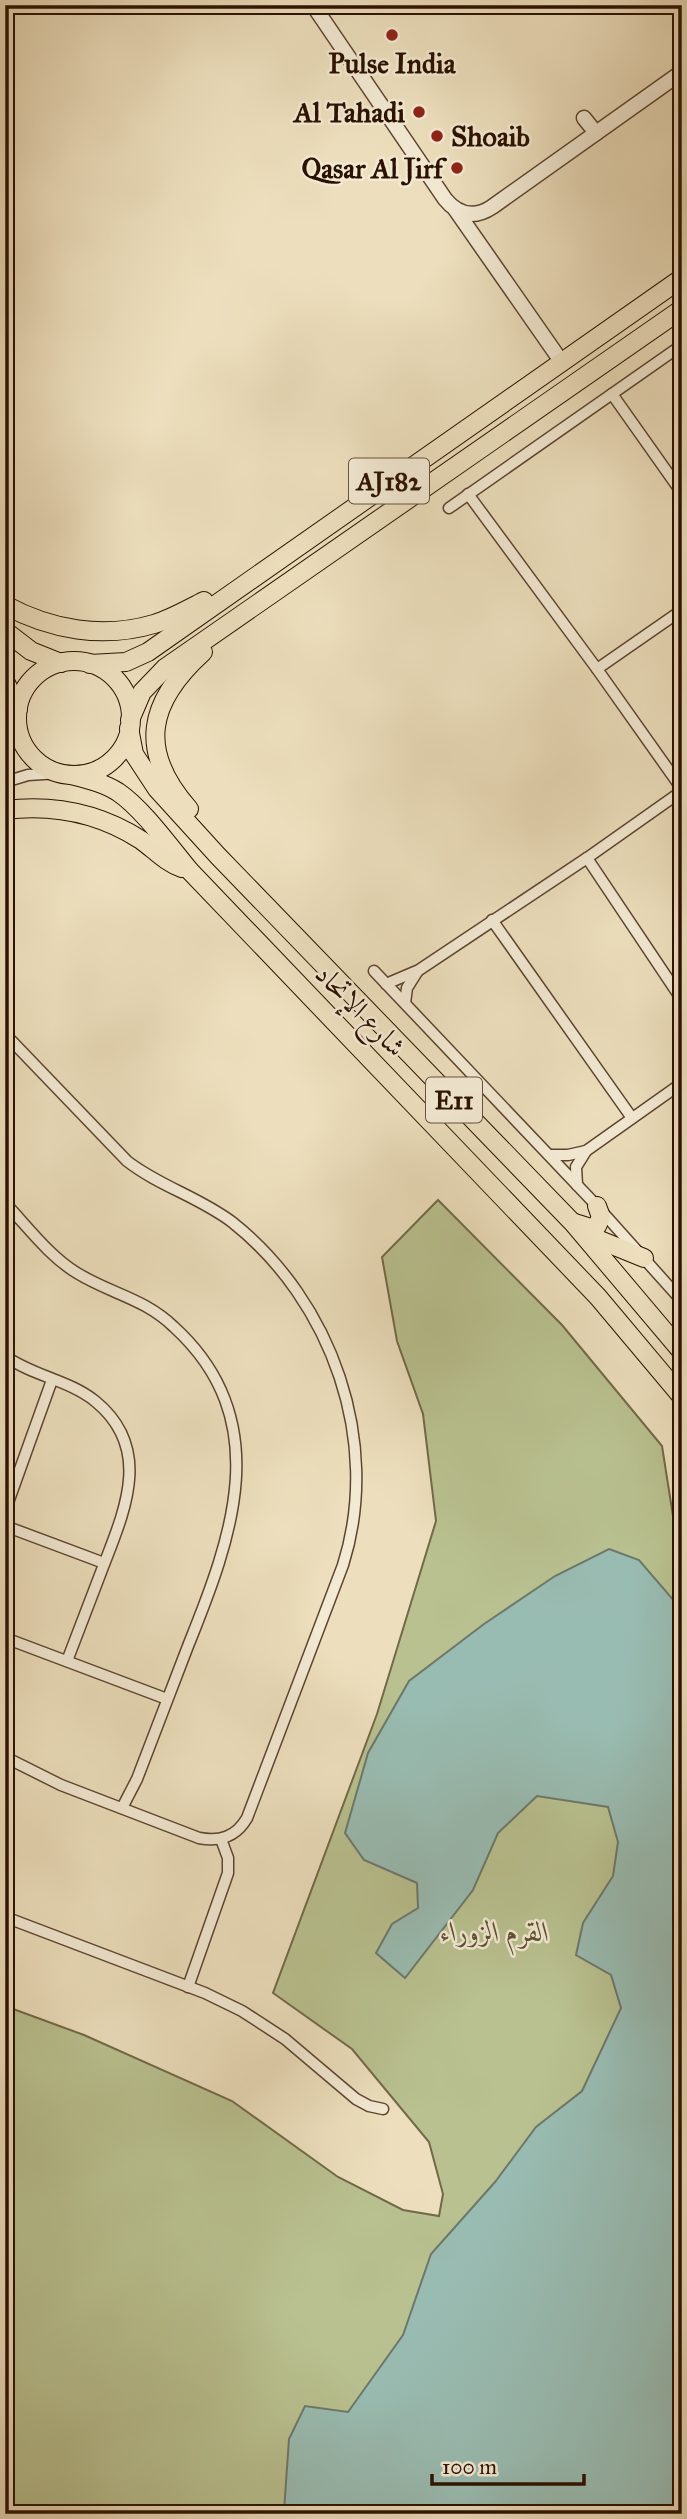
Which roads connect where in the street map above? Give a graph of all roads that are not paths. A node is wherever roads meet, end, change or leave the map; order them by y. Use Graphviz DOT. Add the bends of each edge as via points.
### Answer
graph roads {
  1 [pos="313,5"];
  2 [pos="682,72"];
  3 [pos="584,118"];
  4 [pos="596,133"];
  5 [pos="455,209"];
  6 [pos="682,278"];
  7 [pos="679,314"];
  8 [pos="682,345"];
  9 [pos="561,361"];
  10 [pos="612,394"];
  11 [pos="682,493"];
  12 [pos="468,494"];
  13 [pos="449,508"];
  14 [pos="251,578"];
  15 [pos="5,605"];
  16 [pos="682,610"];
  17 [pos="239,617"];
  18 [pos="5,631"];
  19 [pos="61,663"];
  20 [pos="90,664"];
  21 [pos="597,669"];
  22 [pos="5,681"];
  23 [pos="17,711"];
  24 [pos="130,724"];
  25 [pos="5,734"];
  26 [pos="65,774"];
  27 [pos="5,782"];
  28 [pos="682,790"];
  29 [pos="5,810"];
  30 [pos="218,856"];
  31 [pos="587,858"];
  32 [pos="190,871"];
  33 [pos="492,920"];
  34 [pos="419,970"];
  35 [pos="374,971"];
  36 [pos="386,984"];
  37 [pos="682,1000"];
  38 [pos="405,1003"];
  39 [pos="5,1034"];
  40 [pos="682,1083"];
  41 [pos="632,1118"];
  42 [pos="586,1151"];
  43 [pos="549,1155"];
  44 [pos="577,1186"];
  45 [pos="5,1203"];
  46 [pos="597,1206"];
  47 [pos="578,1228"];
  48 [pos="644,1258"];
  49 [pos="682,1301"];
  50 [pos="682,1352"];
  51 [pos="5,1356"];
  52 [pos="52,1380"];
  53 [pos="682,1397"];
  54 [pos="5,1511"];
  55 [pos="5,1525"];
  56 [pos="104,1563"];
  57 [pos="5,1638"];
  58 [pos="67,1661"];
  59 [pos="167,1699"];
  60 [pos="5,1757"];
  61 [pos="121,1808"];
  62 [pos="221,1839"];
  63 [pos="5,1917"];
  64 [pos="188,1987"];
  65 [pos="383,2109"];
  1 -- 5 [label="street"];
  2 -- 4 [label="street"];
  3 -- 4 [label="street"];
  4 -- 5 [label="street" via="485,211 470,215"];
  5 -- 9 [label="street"];
  6 -- 9 [label="highway, AJ182"];
  7 -- 17 [label="highway, AJ182"];
  8 -- 10 [label="street"];
  9 -- 14 [label="highway, AJ182"];
  10 -- 11 [label="street"];
  10 -- 12 [label="street"];
  12 -- 13 [label="street"];
  12 -- 21 [label="street"];
  14 -- 15 [label="highway" via="155,624 118,630 70,629 30,618"];
  14 -- 20 [label="highway, AJ182" via="137,658"];
  16 -- 21 [label="street"];
  17 -- 24 [label="highway, AJ182" via="151,680"];
  17 -- 30 [label="highway" via="183,671 168,690 156,722 164,774 206,828"];
  18 -- 19 [label="highway" via="32,651"];
  19 -- 20 [label="highway"];
  19 -- 23 [label="highway" via="32,679"];
  20 -- 24 [label="highway" via="115,679 124,691"];
  21 -- 28 [label="street"];
  22 -- 23 [label="highway"];
  23 -- 25 [label="street"];
  23 -- 26 [label="highway" via="27,751 45,767"];
  24 -- 26 [label="highway" via="124,744 102,767 87,774"];
  24 -- 30 [label="highway, شارع الإتحاد / E11" via="134,754 144,774"];
  26 -- 27 [label="street" via="28,775"];
  26 -- 32 [label="highway, شارع الإتحاد / E11" via="119,793"];
  28 -- 31 [label="street"];
  29 -- 32 [label="highway" via="47,807 98,818"];
  30 -- 47 [label="highway, شارع الإتحاد / E11"];
  31 -- 33 [label="street"];
  31 -- 37 [label="street"];
  32 -- 53 [label="highway, شارع الإتحاد / E11" via="598,1297"];
  33 -- 34 [label="street"];
  33 -- 41 [label="street"];
  34 -- 36 [label="street"];
  34 -- 38 [label="street" via="410,981"];
  35 -- 36 [label="street"];
  36 -- 38 [label="street"];
  38 -- 43 [label="street"];
  39 -- 62 [label="street" via="127,1161 214,1209 262,1249 316,1321 346,1395 357,1479 350,1543 247,1818 234,1833"];
  40 -- 41 [label="street"];
  41 -- 42 [label="street"];
  42 -- 43 [label="street"];
  42 -- 44 [label="street" via="576,1167"];
  43 -- 44 [label="street"];
  44 -- 46 [label="street"];
  45 -- 59 [label="street" via="65,1264 132,1297 173,1325 205,1363 227,1407 237,1456 233,1513 214,1581"];
  46 -- 47 [label="highway" via="601,1217 597,1226"];
  46 -- 48 [label="street"];
  47 -- 48 [label="highway"];
  47 -- 50 [label="highway, شارع الإتحاد / E11"];
  48 -- 49 [label="street"];
  51 -- 52 [label="street"];
  52 -- 54 [label="street"];
  52 -- 56 [label="street" via="79,1390 103,1408 117,1425 129,1455 127,1500"];
  55 -- 56 [label="street"];
  56 -- 58 [label="street"];
  57 -- 58 [label="street"];
  58 -- 59 [label="street"];
  59 -- 61 [label="street"];
  60 -- 61 [label="street"];
  61 -- 62 [label="street" via="199,1838"];
  62 -- 64 [label="street" via="228,1872"];
  63 -- 64 [label="street"];
  64 -- 65 [label="street" via="260,2021 356,2099"];
}
